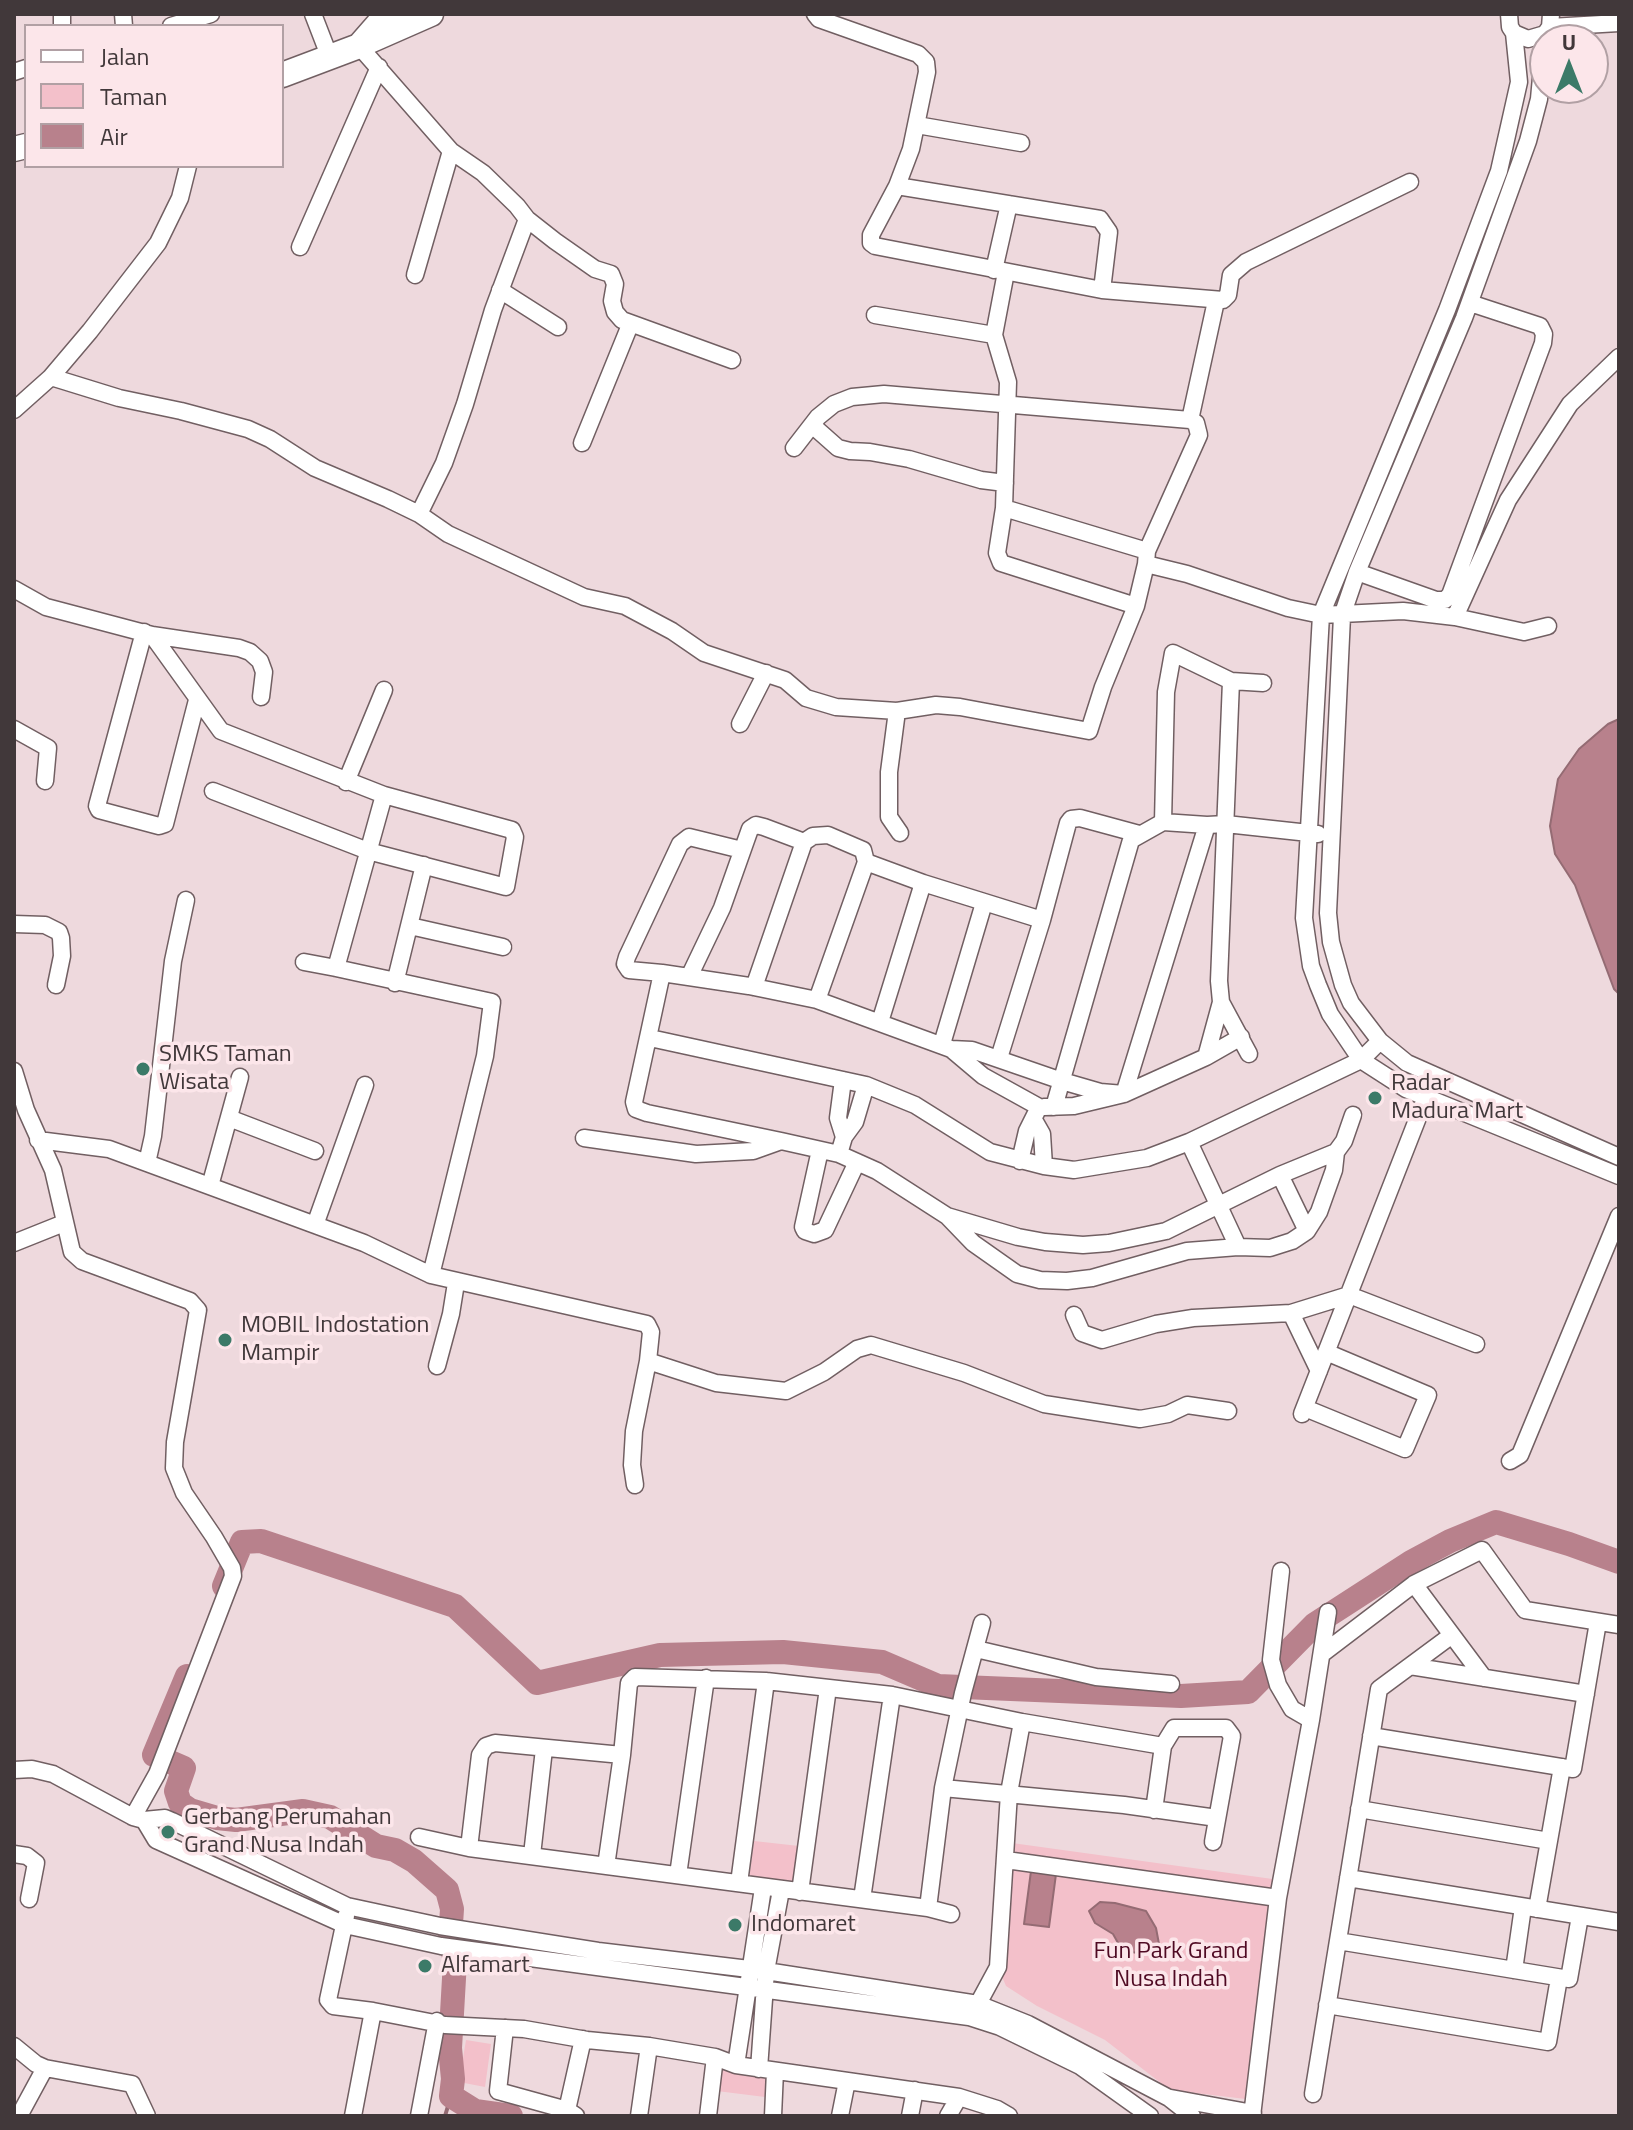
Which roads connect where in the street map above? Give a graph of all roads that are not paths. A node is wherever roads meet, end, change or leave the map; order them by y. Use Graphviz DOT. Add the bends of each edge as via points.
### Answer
graph roads {
  1 [pos="211,14"];
  2 [pos="313,14"];
  3 [pos="387,14"];
  4 [pos="431,14"];
  5 [pos="815,14"];
  6 [pos="1509,14"];
  7 [pos="177,21"];
  8 [pos="1619,23"];
  9 [pos="1584,24"];
  10 [pos="1514,33"];
  11 [pos="1529,38"];
  12 [pos="359,46"];
  13 [pos="330,58"];
  14 [pos="379,67"];
  15 [pos="284,74"];
  16 [pos="1538,104"];
  17 [pos="917,125"];
  18 [pos="1021,143"];
  19 [pos="451,151"];
  20 [pos="188,168"];
  21 [pos="1410,182"];
  22 [pos="897,186"];
  23 [pos="1009,204"];
  24 [pos="527,219"];
  25 [pos="300,247"];
  26 [pos="1000,271"];
  27 [pos="415,275"];
  28 [pos="500,290"];
  29 [pos="1102,290"];
  30 [pos="1216,301"];
  31 [pos="1447,310"];
  32 [pos="1467,311"];
  33 [pos="875,315"];
  34 [pos="630,325"];
  35 [pos="558,327"];
  36 [pos="994,335"];
  37 [pos="1619,357"];
  38 [pos="732,360"];
  39 [pos="51,377"];
  40 [pos="1008,404"];
  41 [pos="14,410"];
  42 [pos="1190,420"];
  43 [pos="812,425"];
  44 [pos="582,443"];
  45 [pos="794,448"];
  46 [pos="1005,483"];
  47 [pos="1004,508"];
  48 [pos="419,514"];
  49 [pos="1146,557"];
  50 [pos="1357,572"];
  51 [pos="14,589"];
  52 [pos="1136,606"];
  53 [pos="1321,615"];
  54 [pos="1342,616"];
  55 [pos="1455,617"];
  56 [pos="1548,626"];
  57 [pos="148,633"];
  58 [pos="766,673"];
  59 [pos="1231,681"];
  60 [pos="1263,683"];
  61 [pos="384,690"];
  62 [pos="261,697"];
  63 [pos="197,700"];
  64 [pos="897,711"];
  65 [pos="740,724"];
  66 [pos="14,729"];
  67 [pos="45,781"];
  68 [pos="346,782"];
  69 [pos="213,791"];
  70 [pos="384,795"];
  71 [pos="1163,822"];
  72 [pos="1226,824"];
  73 [pos="1207,825"];
  74 [pos="900,833"];
  75 [pos="1307,833"];
  76 [pos="1139,834"];
  77 [pos="1331,835"];
  78 [pos="804,842"];
  79 [pos="742,850"];
  80 [pos="368,851"];
  81 [pos="866,862"];
  82 [pos="424,865"];
  83 [pos="923,883"];
  84 [pos="186,900"];
  85 [pos="984,903"];
  86 [pos="1042,920"];
  87 [pos="14,924"];
  88 [pos="410,926"];
  89 [pos="503,947"];
  90 [pos="304,962"];
  91 [pos="336,968"];
  92 [pos="662,973"];
  93 [pos="689,977"];
  94 [pos="395,983"];
  95 [pos="56,985"];
  96 [pos="754,987"];
  97 [pos="817,1000"];
  98 [pos="1221,1002"];
  99 [pos="880,1022"];
  100 [pos="1241,1037"];
  101 [pos="650,1038"];
  102 [pos="1380,1041"];
  103 [pos="946,1046"];
  104 [pos="1249,1054"];
  105 [pos="1206,1057"];
  106 [pos="999,1058"];
  107 [pos="1361,1060"];
  108 [pos="14,1071"];
  109 [pos="240,1077"];
  110 [pos="843,1080"];
  111 [pos="1062,1081"];
  112 [pos="365,1085"];
  113 [pos="866,1085"];
  114 [pos="1124,1094"];
  115 [pos="1426,1097"];
  116 [pos="1042,1111"];
  117 [pos="1353,1115"];
  118 [pos="229,1118"];
  119 [pos="844,1137"];
  120 [pos="584,1138"];
  121 [pos="38,1140"];
  122 [pos="781,1141"];
  123 [pos="1189,1142"];
  124 [pos="820,1150"];
  125 [pos="315,1151"];
  126 [pos="1336,1152"];
  127 [pos="839,1154"];
  128 [pos="1619,1157"];
  129 [pos="1020,1161"];
  130 [pos="857,1162"];
  131 [pos="147,1163"];
  132 [pos="1044,1166"];
  133 [pos="1280,1175"];
  134 [pos="1619,1176"];
  135 [pos="210,1186"];
  136 [pos="1218,1206"];
  137 [pos="947,1216"];
  138 [pos="1619,1216"];
  139 [pos="64,1223"];
  140 [pos="315,1225"];
  141 [pos="1307,1231"];
  142 [pos="14,1243"];
  143 [pos="1238,1247"];
  144 [pos="431,1275"];
  145 [pos="456,1283"];
  146 [pos="1349,1295"];
  147 [pos="1291,1313"];
  148 [pos="1074,1315"];
  149 [pos="1476,1344"];
  150 [pos="1326,1352"];
  151 [pos="648,1361"];
  152 [pos="437,1366"];
  153 [pos="1319,1371"];
  154 [pos="1228,1411"];
  155 [pos="1510,1461"];
  156 [pos="635,1485"];
  157 [pos="1281,1571"];
  158 [pos="1414,1584"];
  159 [pos="1327,1620"];
  160 [pos="1598,1622"];
  161 [pos="982,1623"];
  162 [pos="1619,1625"];
  163 [pos="1452,1635"];
  164 [pos="976,1649"];
  165 [pos="1322,1654"];
  166 [pos="1410,1666"];
  167 [pos="706,1678"];
  168 [pos="1484,1678"];
  169 [pos="766,1681"];
  170 [pos="1171,1684"];
  171 [pos="828,1688"];
  172 [pos="963,1694"];
  173 [pos="1586,1694"];
  174 [pos="892,1695"];
  175 [pos="1311,1720"];
  176 [pos="1022,1722"];
  177 [pos="1371,1736"];
  178 [pos="1163,1746"];
  179 [pos="544,1749"];
  180 [pos="622,1755"];
  181 [pos="1562,1767"];
  182 [pos="14,1770"];
  183 [pos="943,1788"];
  184 [pos="1009,1793"];
  185 [pos="1359,1809"];
  186 [pos="1154,1810"];
  187 [pos="138,1818"];
  188 [pos="1217,1818"];
  189 [pos="419,1837"];
  190 [pos="1549,1841"];
  191 [pos="1213,1842"];
  192 [pos="469,1848"];
  193 [pos="14,1854"];
  194 [pos="532,1855"];
  195 [pos="1006,1860"];
  196 [pos="606,1866"];
  197 [pos="678,1875"];
  198 [pos="1348,1878"];
  199 [pos="739,1883"];
  200 [pos="772,1889"];
  201 [pos="800,1892"];
  202 [pos="1278,1898"];
  203 [pos="29,1899"];
  204 [pos="862,1899"];
  205 [pos="347,1906"];
  206 [pos="928,1908"];
  207 [pos="1530,1908"];
  208 [pos="951,1914"];
  209 [pos="1580,1916"];
  210 [pos="1619,1922"];
  211 [pos="345,1925"];
  212 [pos="1338,1941"];
  213 [pos="598,1951"];
  214 [pos="595,1968"];
  215 [pos="759,1970"];
  216 [pos="1514,1970"];
  217 [pos="1559,1978"];
  218 [pos="758,1988"];
  219 [pos="978,2004"];
  220 [pos="1327,2005"];
  221 [pos="373,2011"];
  222 [pos="441,2023"];
  223 [pos="505,2028"];
  224 [pos="583,2039"];
  225 [pos="14,2046"];
  226 [pos="649,2046"];
  227 [pos="715,2057"];
  228 [pos="736,2065"];
  229 [pos="45,2068"];
  230 [pos="767,2070"];
  231 [pos="847,2081"];
  232 [pos="915,2090"];
  233 [pos="1313,2094"];
  234 [pos="959,2097"];
  235 [pos="1169,2098"];
  236 [pos="572,2113"];
  237 [pos="1252,2114"];
  238 [pos="19,2116"];
  239 [pos="147,2116"];
  240 [pos="353,2116"];
  241 [pos="419,2116"];
  242 [pos="639,2116"];
  243 [pos="708,2116"];
  244 [pos="773,2116"];
  245 [pos="840,2116"];
  246 [pos="910,2116"];
  247 [pos="948,2116"];
  248 [pos="1009,2116"];
  249 [pos="1150,2116"];
  250 [pos="1192,2116"];
  1 -- 7 [label="street"];
  2 -- 13 [label="street"];
  3 -- 12 [label="street"];
  4 -- 12 [label="street"];
  5 -- 17 [label="street" via="923,58 927,72"];
  6 -- 10 [label="street"];
  8 -- 9 [label="street"];
  10 -- 11 [label="street"];
  10 -- 31 [label="street" via="1519,82 1511,127"];
  12 -- 13 [label="street"];
  12 -- 14 [label="street"];
  13 -- 15 [label="street"];
  14 -- 19 [label="street"];
  14 -- 25 [label="street"];
  16 -- 32 [label="street"];
  17 -- 18 [label="street"];
  17 -- 22 [label="street"];
  19 -- 24 [label="street" via="493,183"];
  19 -- 27 [label="street"];
  20 -- 39 [label="street" via="180,198 158,243"];
  21 -- 30 [label="street" via="1246,262 1231,275 1226,299"];
  22 -- 23 [label="street"];
  22 -- 26 [label="street" via="871,235 872,244"];
  23 -- 26 [label="street"];
  23 -- 29 [label="street" via="1103,221 1109,232"];
  24 -- 28 [label="street"];
  24 -- 34 [label="street" via="595,269 611,274 615,312"];
  26 -- 29 [label="street"];
  26 -- 36 [label="street"];
  28 -- 35 [label="street"];
  28 -- 48 [label="street" via="444,463"];
  29 -- 30 [label="street"];
  30 -- 42 [label="street"];
  31 -- 32 [label="street"];
  31 -- 53 [label="street"];
  32 -- 50 [label="street"];
  32 -- 50 [label="street" via="1540,326 1544,334 1450,595 1436,600"];
  33 -- 36 [label="street"];
  34 -- 38 [label="street"];
  34 -- 44 [label="street"];
  36 -- 40 [label="street" via="1008,382"];
  37 -- 55 [label="street" via="1570,404 1508,500"];
  39 -- 41 [label="street"];
  39 -- 48 [label="street" via="248,429 315,468"];
  40 -- 42 [label="street"];
  40 -- 43 [label="street" via="884,394 852,397 834,404"];
  40 -- 46 [label="street"];
  42 -- 49 [label="street" via="1199,435"];
  43 -- 45 [label="street"];
  43 -- 46 [label="street" via="838,448"];
  46 -- 47 [label="street"];
  47 -- 49 [label="street"];
  47 -- 52 [label="street" via="997,553 1001,563"];
  48 -- 58 [label="street" via="448,534 584,597 625,606 704,653"];
  49 -- 52 [label="street"];
  49 -- 53 [label="street"];
  50 -- 54 [label="street"];
  51 -- 57 [label="street" via="46,607"];
  52 -- 64 [label="street" via="1089,731 960,707"];
  53 -- 54 [label="street"];
  53 -- 75 [label="street"];
  54 -- 55 [label="street" via="1403,611"];
  54 -- 77 [label="street"];
  55 -- 56 [label="street" via="1524,632"];
  57 -- 62 [label="street" via="250,652 264,672"];
  57 -- 63 [label="street"];
  57 -- 63 [label="street" via="99,810 165,824"];
  58 -- 64 [label="street" via="785,680 806,698 836,707"];
  58 -- 65 [label="street"];
  59 -- 60 [label="street"];
  59 -- 71 [label="street" via="1173,653 1166,692"];
  59 -- 72 [label="street"];
  61 -- 68 [label="street"];
  63 -- 68 [label="street" via="221,731"];
  64 -- 74 [label="street" via="889,817"];
  66 -- 67 [label="street" via="48,748"];
  68 -- 70 [label="street"];
  69 -- 80 [label="street"];
  70 -- 80 [label="street"];
  70 -- 82 [label="street" via="514,833 506,887"];
  71 -- 73 [label="street"];
  71 -- 76 [label="street"];
  72 -- 73 [label="street"];
  72 -- 75 [label="street"];
  72 -- 98 [label="street"];
  73 -- 114 [label="street"];
  75 -- 77 [label="street"];
  75 -- 107 [label="street" via="1304,918 1311,966 1330,1014"];
  76 -- 86 [label="street" via="1071,819"];
  76 -- 111 [label="street" via="1128,847"];
  77 -- 102 [label="street" via="1328,913 1336,967 1351,1003"];
  78 -- 79 [label="street" via="756,825"];
  78 -- 81 [label="street" via="828,835 863,850"];
  78 -- 96 [label="street"];
  79 -- 92 [label="street" via="689,837 680,844 625,964 629,970"];
  79 -- 93 [label="street" via="717,922"];
  80 -- 82 [label="street"];
  80 -- 91 [label="street"];
  81 -- 83 [label="street"];
  81 -- 97 [label="street"];
  82 -- 88 [label="street"];
  83 -- 85 [label="street"];
  83 -- 99 [label="street"];
  84 -- 131 [label="street"];
  85 -- 86 [label="street"];
  85 -- 103 [label="street"];
  86 -- 106 [label="street"];
  87 -- 95 [label="street" via="45,925 59,932 62,956"];
  88 -- 89 [label="street"];
  88 -- 94 [label="street"];
  90 -- 91 [label="street"];
  91 -- 94 [label="street"];
  92 -- 93 [label="street"];
  92 -- 101 [label="street"];
  93 -- 96 [label="street"];
  94 -- 144 [label="street" via="492,1002 485,1056"];
  96 -- 97 [label="street"];
  97 -- 99 [label="street"];
  98 -- 100 [label="street"];
  98 -- 105 [label="street"];
  99 -- 103 [label="street"];
  100 -- 104 [label="street"];
  100 -- 105 [label="street"];
  101 -- 110 [label="street"];
  101 -- 122 [label="street" via="636,1109"];
  102 -- 107 [label="street"];
  102 -- 128 [label="street" via="1417,1068"];
  103 -- 106 [label="street"];
  103 -- 116 [label="street" via="983,1076"];
  105 -- 114 [label="street"];
  106 -- 111 [label="street"];
  107 -- 115 [label="street"];
  107 -- 123 [label="street"];
  108 -- 121 [label="street"];
  109 -- 118 [label="street"];
  110 -- 113 [label="street"];
  110 -- 119 [label="street" via="838,1118"];
  111 -- 114 [label="street"];
  111 -- 116 [label="street"];
  112 -- 140 [label="street"];
  113 -- 119 [label="street" via="855,1122"];
  113 -- 129 [label="street" via="915,1105 990,1152"];
  114 -- 116 [label="street"];
  115 -- 134 [label="street"];
  115 -- 146 [label="street"];
  116 -- 129 [label="street" via="1027,1131"];
  116 -- 132 [label="street"];
  117 -- 126 [label="street"];
  118 -- 125 [label="street"];
  118 -- 135 [label="street"];
  119 -- 127 [label="street"];
  120 -- 122 [label="street" via="696,1154 753,1151"];
  121 -- 131 [label="street" via="109,1149"];
  121 -- 139 [label="street" via="53,1170"];
  122 -- 124 [label="street"];
  123 -- 132 [label="street" via="1105,1166"];
  123 -- 136 [label="street"];
  124 -- 127 [label="street"];
  124 -- 130 [label="street" via="805,1231 825,1230"];
  126 -- 133 [label="street"];
  126 -- 141 [label="street" via="1328,1190"];
  127 -- 130 [label="street"];
  129 -- 132 [label="street"];
  130 -- 137 [label="street"];
  131 -- 135 [label="street"];
  133 -- 136 [label="street"];
  133 -- 141 [label="street"];
  135 -- 140 [label="street"];
  136 -- 137 [label="street" via="1166,1231 1083,1245 1018,1237"];
  136 -- 143 [label="street"];
  137 -- 143 [label="street" via="973,1243 1017,1274 1040,1280 1092,1278 1187,1251"];
  138 -- 155 [label="street" via="1520,1455"];
  139 -- 142 [label="street"];
  139 -- 187 [label="street" via="72,1252 82,1261 190,1301 198,1310 174,1468 232,1568 233,1580"];
  140 -- 144 [label="street"];
  141 -- 143 [label="street" via="1270,1248"];
  144 -- 145 [label="street"];
  145 -- 151 [label="street" via="647,1324"];
  145 -- 152 [label="street"];
  146 -- 147 [label="street"];
  146 -- 149 [label="street"];
  146 -- 150 [label="street"];
  147 -- 148 [label="street" via="1193,1318 1102,1340 1082,1333"];
  147 -- 153 [label="street"];
  150 -- 153 [label="street"];
  150 -- 153 [label="street" via="1428,1395 1405,1449 1303,1411"];
  151 -- 154 [label="street" via="716,1383 786,1391 871,1345 1044,1404 1140,1419 1187,1405"];
  151 -- 156 [label="street" via="634,1431"];
  157 -- 175 [label="street" via="1273,1667 1292,1709"];
  158 -- 160 [label="street" via="1482,1550 1525,1610"];
  158 -- 163 [label="street"];
  158 -- 165 [label="street"];
  159 -- 165 [label="street"];
  160 -- 162 [label="street"];
  160 -- 173 [label="street"];
  161 -- 164 [label="street"];
  163 -- 166 [label="street"];
  163 -- 168 [label="street"];
  164 -- 170 [label="street" via="1096,1677"];
  164 -- 172 [label="street"];
  165 -- 175 [label="street"];
  166 -- 168 [label="street"];
  166 -- 177 [label="street" via="1379,1689"];
  167 -- 169 [label="street"];
  167 -- 180 [label="street" via="631,1678"];
  167 -- 197 [label="street"];
  168 -- 173 [label="street"];
  169 -- 171 [label="street"];
  169 -- 199 [label="street"];
  171 -- 174 [label="street"];
  171 -- 201 [label="street"];
  172 -- 174 [label="street"];
  172 -- 176 [label="street"];
  172 -- 183 [label="street"];
  173 -- 181 [label="street" via="1573,1769"];
  174 -- 204 [label="street"];
  175 -- 202 [label="street"];
  176 -- 178 [label="street"];
  176 -- 184 [label="street"];
  177 -- 181 [label="street"];
  177 -- 185 [label="street"];
  178 -- 186 [label="street"];
  178 -- 188 [label="street" via="1174,1728 1230,1731"];
  179 -- 180 [label="street"];
  179 -- 192 [label="street" via="495,1743 482,1750"];
  179 -- 194 [label="street"];
  180 -- 196 [label="street"];
  181 -- 190 [label="street"];
  182 -- 187 [label="street" via="53,1774"];
  183 -- 184 [label="street"];
  183 -- 206 [label="street"];
  184 -- 186 [label="street"];
  184 -- 195 [label="street"];
  185 -- 190 [label="street"];
  185 -- 198 [label="street"];
  186 -- 188 [label="street"];
  187 -- 205 [label="street" via="165,1818"];
  187 -- 211 [label="street" via="156,1840"];
  188 -- 191 [label="street"];
  189 -- 192 [label="street"];
  190 -- 207 [label="street"];
  192 -- 194 [label="street"];
  193 -- 203 [label="street" via="36,1863"];
  194 -- 196 [label="street"];
  195 -- 202 [label="street"];
  195 -- 219 [label="street" via="998,1967"];
  196 -- 197 [label="street"];
  197 -- 199 [label="street"];
  198 -- 207 [label="street"];
  198 -- 212 [label="street"];
  199 -- 200 [label="street"];
  200 -- 201 [label="street"];
  200 -- 215 [label="street"];
  201 -- 204 [label="street"];
  202 -- 237 [label="street"];
  204 -- 206 [label="street"];
  205 -- 211 [label="street"];
  205 -- 213 [label="street"];
  206 -- 208 [label="street"];
  207 -- 209 [label="street"];
  207 -- 216 [label="street"];
  209 -- 210 [label="street"];
  209 -- 217 [label="street" via="1569,1979"];
  211 -- 214 [label="street" via="448,1947"];
  211 -- 221 [label="street" via="329,2004"];
  212 -- 216 [label="street"];
  212 -- 220 [label="street"];
  213 -- 214 [label="street"];
  213 -- 215 [label="street"];
  214 -- 218 [label="street"];
  215 -- 218 [label="street"];
  215 -- 219 [label="street"];
  216 -- 217 [label="street"];
  217 -- 220 [label="street" via="1548,2042"];
  218 -- 228 [label="street"];
  218 -- 230 [label="street"];
  218 -- 249 [label="street" via="969,2017 1000,2027 1080,2066"];
  219 -- 235 [label="street" via="1028,2024"];
  220 -- 233 [label="street"];
  221 -- 222 [label="street"];
  221 -- 240 [label="street"];
  222 -- 223 [label="street"];
  222 -- 241 [label="street"];
  223 -- 224 [label="street"];
  223 -- 236 [label="street" via="498,2091"];
  224 -- 226 [label="street"];
  224 -- 236 [label="street"];
  225 -- 229 [label="street"];
  226 -- 227 [label="street"];
  226 -- 242 [label="street"];
  227 -- 228 [label="street"];
  227 -- 243 [label="street"];
  228 -- 230 [label="street"];
  229 -- 238 [label="street"];
  229 -- 239 [label="street" via="127,2081 136,2088"];
  230 -- 231 [label="street"];
  230 -- 244 [label="street"];
  231 -- 232 [label="street"];
  231 -- 245 [label="street"];
  232 -- 234 [label="street"];
  232 -- 246 [label="street"];
  234 -- 247 [label="street"];
  234 -- 248 [label="street"];
  235 -- 237 [label="street"];
  235 -- 250 [label="street"];
}
